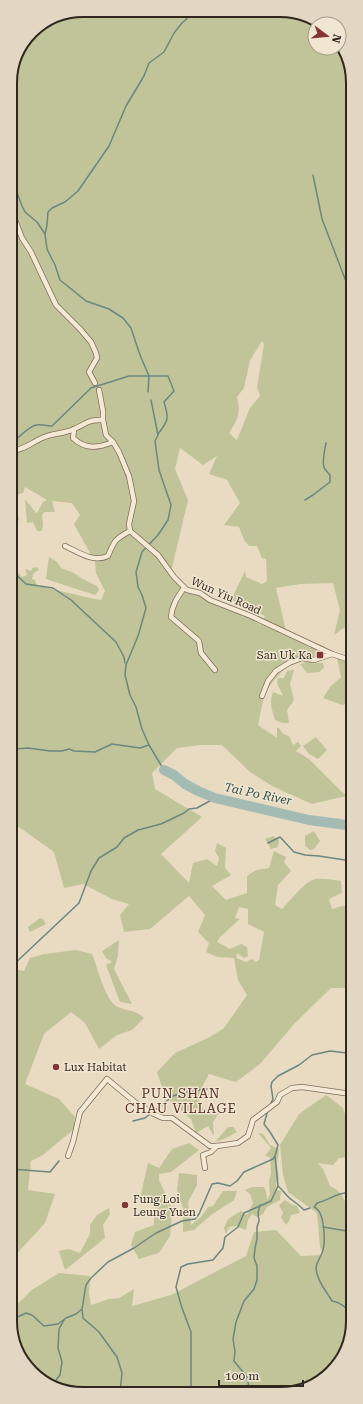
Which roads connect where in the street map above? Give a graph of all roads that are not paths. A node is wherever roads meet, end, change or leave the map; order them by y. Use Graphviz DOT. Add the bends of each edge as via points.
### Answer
graph roads {
  1 [pos="17,225"];
  2 [pos="95,383"];
  3 [pos="99,390"];
  4 [pos="103,420"];
  5 [pos="74,429"];
  6 [pos="113,442"];
  7 [pos="17,450"];
  8 [pos="130,531"];
  9 [pos="65,546"];
  10 [pos="184,588"];
  11 [pos="332,654"];
  12 [pos="346,659"];
  13 [pos="215,670"];
  14 [pos="262,696"];
  15 [pos="346,1094"];
  16 [pos="218,1146"];
  17 [pos="68,1156"];
  18 [pos="205,1168"];
  1 -- 2 [label="street" via="56,305 80,329 94,348 97,358 89,372"];
  3 -- 4 [label="street"];
  4 -- 5 [label="street" via="83,423"];
  4 -- 6 [label="street" via="106,435"];
  5 -- 6 [label="street" via="74,438 85,446 96,447"];
  5 -- 7 [label="street" via="49,436"];
  6 -- 8 [label="street" via="129,476 134,501"];
  8 -- 9 [label="street" via="118,537 108,556 102,559 90,558"];
  8 -- 10 [label="street, Wun Yiu Road" via="158,555"];
  10 -- 11 [label="street, Wun Yiu Road" via="252,616"];
  10 -- 13 [label="street" via="172,608 171,618 198,641 201,653"];
  11 -- 12 [label="street, Wun Yiu Road"];
  11 -- 14 [label="street" via="314,660 302,658 289,663 276,671 268,681"];
  15 -- 16 [label="street" via="302,1087 292,1088 253,1120 248,1136 238,1143"];
  16 -- 17 [label="street" via="210,1146 172,1118 154,1114 107,1079 80,1112"];
  16 -- 18 [label="street" via="203,1155"];
}
